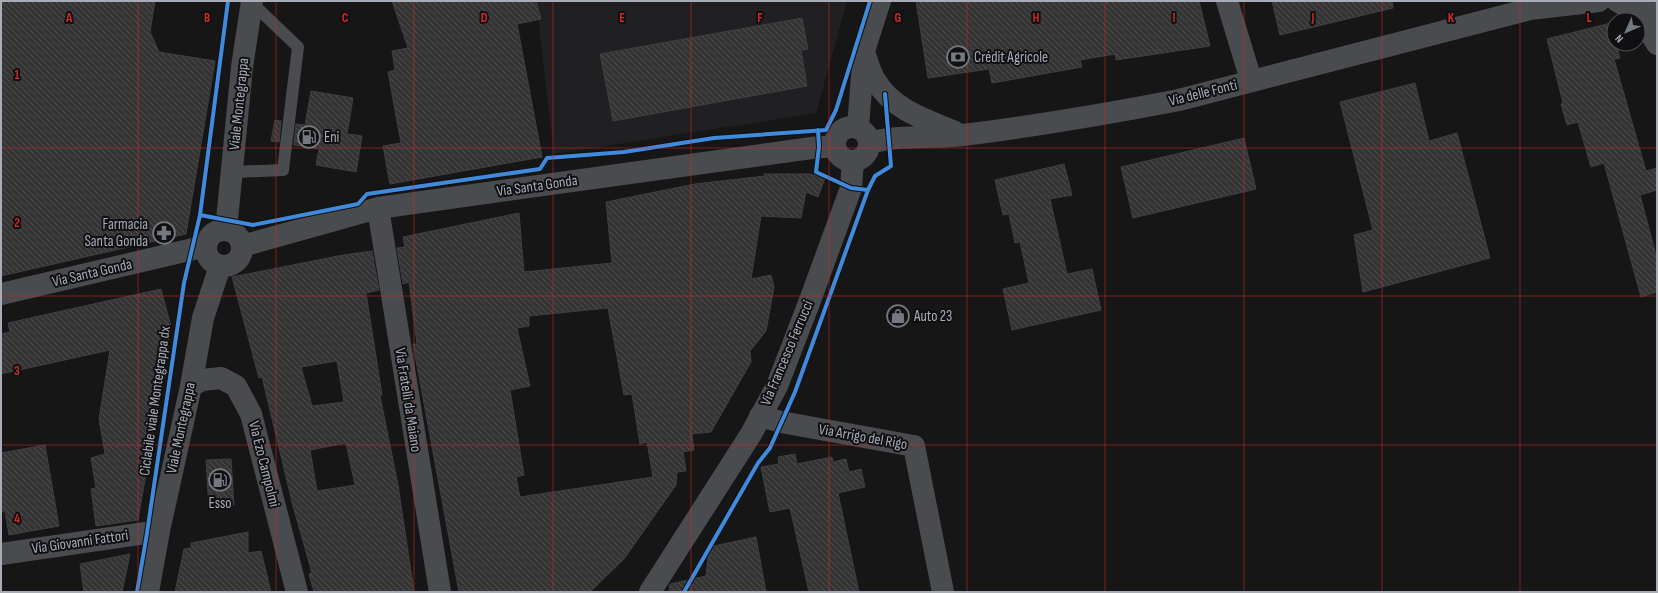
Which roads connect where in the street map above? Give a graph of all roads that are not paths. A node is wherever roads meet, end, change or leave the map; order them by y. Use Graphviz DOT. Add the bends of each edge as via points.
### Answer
graph roads {
  1 [pos="880,1"];
  2 [pos="1227,1"];
  3 [pos="1599,1"];
  4 [pos="1617,1"];
  5 [pos="252,2"];
  6 [pos="1537,5"];
  7 [pos="1647,12"];
  8 [pos="1657,44"];
  9 [pos="864,51"];
  10 [pos="1251,80"];
  11 [pos="864,135"];
  12 [pos="961,135"];
  13 [pos="835,147"];
  14 [pos="853,161"];
  15 [pos="233,172"];
  16 [pos="378,208"];
  17 [pos="226,230"];
  18 [pos="206,246"];
  19 [pos="242,246"];
  20 [pos="220,266"];
  21 [pos="1,294"];
  22 [pos="191,386"];
  23 [pos="760,416"];
  24 [pos="159,531"];
  25 [pos="1,554"];
  26 [pos="148,592"];
  27 [pos="297,592"];
  28 [pos="440,592"];
  29 [pos="650,592"];
  30 [pos="943,592"];
  1 -- 9 [label="street"];
  2 -- 10 [label="street"];
  3 -- 6 [label="street, Via delle Fonti"];
  4 -- 7 [label="street"];
  5 -- 15 [label="street, Viale Montegrappa" via="242,67"];
  5 -- 15 [label="lane" via="298,47 283,170"];
  6 -- 10 [label="street, Via delle Fonti"];
  7 -- 8 [label="street"];
  9 -- 11 [label="street"];
  9 -- 12 [label="street" via="874,79 895,104"];
  10 -- 12 [label="street, Via delle Fonti" via="1179,100 1126,111"];
  11 -- 12 [label="street, Via delle Fonti" via="888,138"];
  11 -- 13 [label="street" via="845,127 840,131"];
  11 -- 14 [label="street" via="870,148 863,157"];
  13 -- 14 [label="street" via="842,158"];
  13 -- 16 [label="street, Via Santa Gonda" via="819,147"];
  14 -- 23 [label="street, Via Francesco Ferrucci" via="851,188 777,386"];
  15 -- 17 [label="street, Viale Montegrappa"];
  16 -- 19 [label="street, Via Santa Gonda"];
  16 -- 28 [label="street, Via Fratelli da Maiano"];
  17 -- 18 [label="street" via="215,232"];
  17 -- 19 [label="street" via="237,235"];
  18 -- 20 [label="street" via="208,256"];
  18 -- 21 [label="street, Via Santa Gonda"];
  19 -- 20 [label="street" via="236,262"];
  20 -- 22 [label="street, Viale Montegrappa" via="203,318"];
  22 -- 24 [label="street, Viale Montegrappa"];
  22 -- 27 [label="street, Via Ezo Campolmi" via="202,380 221,378 236,386 251,414"];
  23 -- 29 [label="street, Via Francesco Ferrucci"];
  23 -- 30 [label="street, Via Arrigo del Rigo" via="914,446"];
  24 -- 25 [label="street, Via Giovanni Fattori"];
  24 -- 26 [label="street, Viale Montegrappa"];
}
